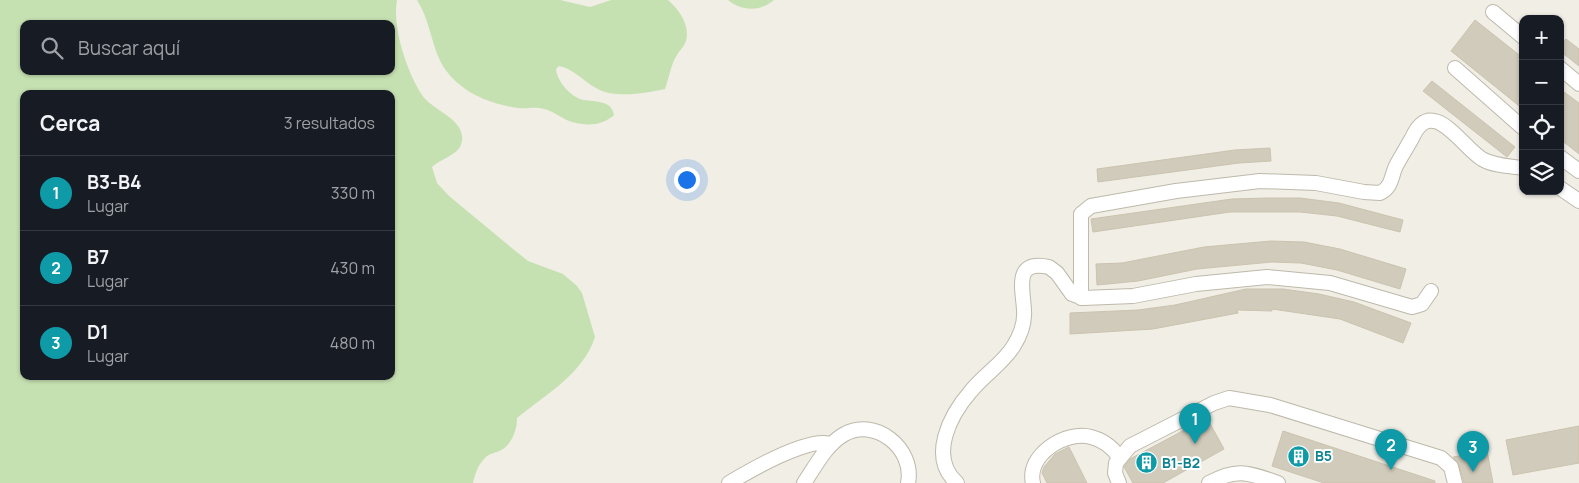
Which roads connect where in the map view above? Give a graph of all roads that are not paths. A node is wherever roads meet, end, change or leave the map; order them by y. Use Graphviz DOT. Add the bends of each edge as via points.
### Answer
graph roads {
  1 [pos="1493,12"];
  2 [pos="1519,34"];
  3 [pos="1455,68"];
  4 [pos="1564,71"];
  5 [pos="1579,84"];
  6 [pos="1519,124"];
  7 [pos="1564,160"];
  8 [pos="1519,167"];
  9 [pos="1579,171"];
  10 [pos="1564,191"];
  11 [pos="1579,201"];
  12 [pos="1431,291"];
  13 [pos="1081,298"];
  14 [pos="831,444"];
  15 [pos="1119,457"];
  16 [pos="729,483"];
  17 [pos="804,483"];
  18 [pos="908,483"];
  19 [pos="957,483"];
  20 [pos="1033,483"];
  21 [pos="1120,483"];
  22 [pos="1209,483"];
  23 [pos="1278,483"];
  24 [pos="1455,483"];
  1 -- 2 [label="street"];
  3 -- 6 [label="street"];
  4 -- 5 [label="street"];
  7 -- 9 [label="street"];
  8 -- 13 [label="street" via="1481,158 1447,126 1428,121 1415,131 1396,165 1390,184 1380,193 1316,183 1260,181 1091,206 1081,214"];
  10 -- 11 [label="street"];
  12 -- 13 [label="street" via="1422,304 1412,307 1330,284 1267,277 1196,284 1133,296"];
  13 -- 19 [label="street" via="1072,294 1049,267 1034,266 1023,274 1024,317 1016,343 964,399 944,441 944,463"];
  14 -- 16 [label="street" via="818,442 795,450"];
  14 -- 17 [label="street"];
  14 -- 18 [label="street" via="852,430 878,433 896,443 904,452 909,466"];
  15 -- 20 [label="street" via="1098,439 1089,436 1071,438 1038,458 1033,466"];
  15 -- 21 [label="street" via="1114,468"];
  15 -- 24 [label="street" via="1137,441 1214,403 1236,398 1270,405 1441,458 1451,467"];
  22 -- 23 [label="street" via="1240,472"];
}
